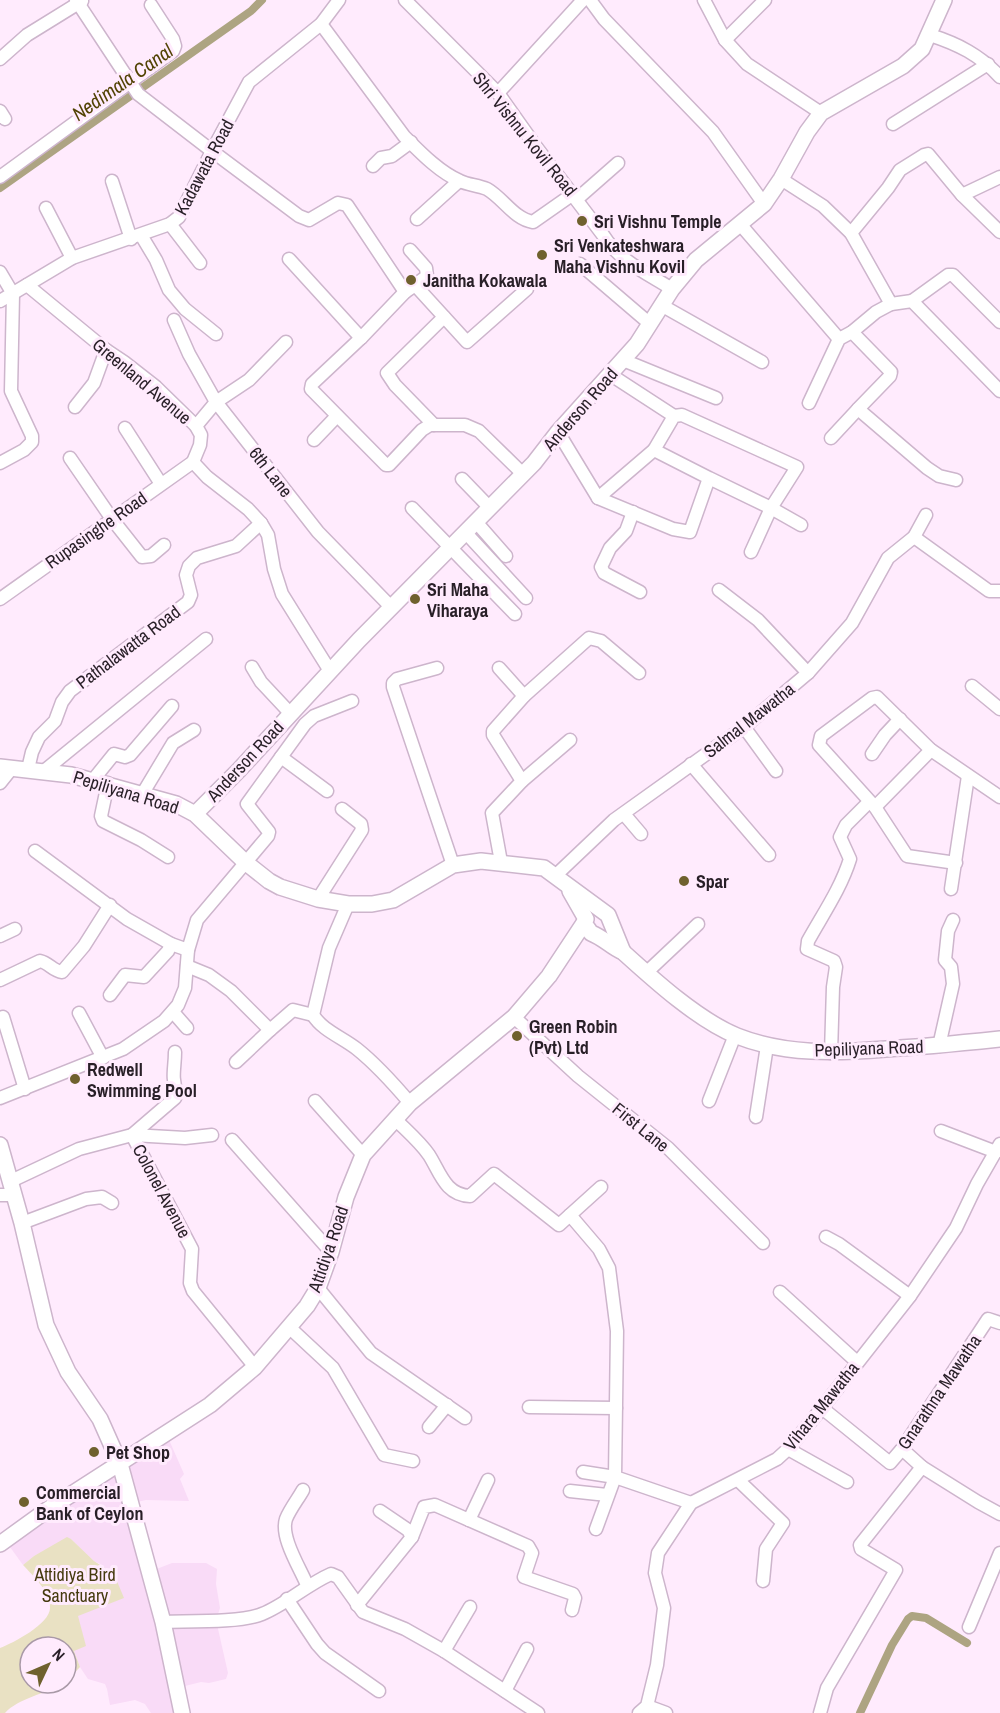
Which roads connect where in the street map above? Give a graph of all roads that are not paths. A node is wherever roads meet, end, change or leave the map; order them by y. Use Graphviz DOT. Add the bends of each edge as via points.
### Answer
graph roads {
  1 [pos="339,0"];
  2 [pos="405,0"];
  3 [pos="583,0"];
  4 [pos="590,0"];
  5 [pos="704,0"];
  6 [pos="765,0"];
  7 [pos="944,0"];
  8 [pos="79,2"];
  9 [pos="152,2"];
  10 [pos="321,24"];
  11 [pos="930,35"];
  12 [pos="725,40"];
  13 [pos="0,58"];
  14 [pos="988,64"];
  15 [pos="1000,77"];
  16 [pos="130,82"];
  17 [pos="498,93"];
  18 [pos="821,112"];
  19 [pos="893,124"];
  20 [pos="411,142"];
  21 [pos="212,151"];
  22 [pos="618,163"];
  23 [pos="373,166"];
  24 [pos="0,177"];
  25 [pos="1000,177"];
  26 [pos="781,179"];
  27 [pos="112,181"];
  28 [pos="459,181"];
  29 [pos="962,195"];
  30 [pos="575,196"];
  31 [pos="764,204"];
  32 [pos="46,208"];
  33 [pos="417,219"];
  34 [pos="740,224"];
  35 [pos="170,225"];
  36 [pos="850,232"];
  37 [pos="1000,232"];
  38 [pos="136,237"];
  39 [pos="410,250"];
  40 [pos="72,258"];
  41 [pos="290,259"];
  42 [pos="200,263"];
  43 [pos="580,264"];
  44 [pos="0,272"];
  45 [pos="27,285"];
  46 [pos="410,288"];
  47 [pos="527,289"];
  48 [pos="672,289"];
  49 [pos="13,294"];
  50 [pos="0,301"];
  51 [pos="912,301"];
  52 [pos="891,304"];
  53 [pos="661,305"];
  54 [pos="444,317"];
  55 [pos="174,320"];
  56 [pos="1000,322"];
  57 [pos="650,323"];
  58 [pos="852,332"];
  59 [pos="216,334"];
  60 [pos="361,338"];
  61 [pos="839,339"];
  62 [pos="286,342"];
  63 [pos="106,350"];
  64 [pos="623,360"];
  65 [pos="762,362"];
  66 [pos="610,375"];
  67 [pos="1000,391"];
  68 [pos="716,398"];
  69 [pos="216,402"];
  70 [pos="809,403"];
  71 [pos="75,407"];
  72 [pos="858,409"];
  73 [pos="337,416"];
  74 [pos="678,416"];
  75 [pos="434,425"];
  76 [pos="196,426"];
  77 [pos="125,428"];
  78 [pos="558,432"];
  79 [pos="831,438"];
  80 [pos="314,440"];
  81 [pos="654,450"];
  82 [pos="70,458"];
  83 [pos="193,462"];
  84 [pos="0,463"];
  85 [pos="523,474"];
  86 [pos="709,478"];
  87 [pos="462,479"];
  88 [pos="956,480"];
  89 [pos="161,484"];
  90 [pos="598,498"];
  91 [pos="412,508"];
  92 [pos="490,508"];
  93 [pos="771,508"];
  94 [pos="633,512"];
  95 [pos="926,515"];
  96 [pos="112,519"];
  97 [pos="261,523"];
  98 [pos="801,525"];
  99 [pos="471,528"];
  100 [pos="914,537"];
  101 [pos="164,545"];
  102 [pos="450,548"];
  103 [pos="751,552"];
  104 [pos="506,556"];
  105 [pos="719,590"];
  106 [pos="1000,591"];
  107 [pos="640,592"];
  108 [pos="0,598"];
  109 [pos="526,598"];
  110 [pos="392,608"];
  111 [pos="515,614"];
  112 [pos="206,639"];
  113 [pos="252,668"];
  114 [pos="437,668"];
  115 [pos="499,668"];
  116 [pos="330,671"];
  117 [pos="639,673"];
  118 [pos="808,674"];
  119 [pos="972,686"];
  120 [pos="524,696"];
  121 [pos="352,701"];
  122 [pos="172,706"];
  123 [pos="1000,709"];
  124 [pos="290,713"];
  125 [pos="900,719"];
  126 [pos="744,728"];
  127 [pos="194,730"];
  128 [pos="570,740"];
  129 [pos="931,750"];
  130 [pos="872,754"];
  131 [pos="281,757"];
  132 [pos="691,764"];
  133 [pos="6,768"];
  134 [pos="28,769"];
  135 [pos="44,771"];
  136 [pos="776,771"];
  137 [pos="968,776"];
  138 [pos="101,781"];
  139 [pos="522,781"];
  140 [pos="0,783"];
  141 [pos="327,791"];
  142 [pos="143,793"];
  143 [pos="1000,797"];
  144 [pos="872,805"];
  145 [pos="342,809"];
  146 [pos="195,814"];
  147 [pos="624,814"];
  148 [pos="640,834"];
  149 [pos="35,851"];
  150 [pos="769,855"];
  151 [pos="168,857"];
  152 [pos="245,862"];
  153 [pos="501,862"];
  154 [pos="956,863"];
  155 [pos="453,865"];
  156 [pos="560,881"];
  157 [pos="951,890"];
  158 [pos="318,899"];
  159 [pos="348,904"];
  160 [pos="110,906"];
  161 [pos="606,916"];
  162 [pos="953,920"];
  163 [pos="585,921"];
  164 [pos="698,924"];
  165 [pos="15,929"];
  166 [pos="597,935"];
  167 [pos="0,936"];
  168 [pos="171,944"];
  169 [pos="188,950"];
  170 [pos="623,952"];
  171 [pos="561,958"];
  172 [pos="187,966"];
  173 [pos="646,973"];
  174 [pos="0,980"];
  175 [pos="110,995"];
  176 [pos="173,1012"];
  177 [pos="79,1013"];
  178 [pos="313,1015"];
  179 [pos="3,1017"];
  180 [pos="514,1017"];
  181 [pos="187,1028"];
  182 [pos="270,1030"];
  183 [pos="735,1035"];
  184 [pos="1000,1039"];
  185 [pos="767,1046"];
  186 [pos="939,1046"];
  187 [pos="174,1052"];
  188 [pos="831,1053"];
  189 [pos="103,1058"];
  190 [pos="236,1062"];
  191 [pos="25,1089"];
  192 [pos="0,1098"];
  193 [pos="315,1101"];
  194 [pos="709,1101"];
  195 [pos="410,1103"];
  196 [pos="756,1117"];
  197 [pos="396,1120"];
  198 [pos="941,1131"];
  199 [pos="132,1135"];
  200 [pos="212,1135"];
  201 [pos="232,1140"];
  202 [pos="0,1145"];
  203 [pos="998,1148"];
  204 [pos="363,1155"];
  205 [pos="601,1187"];
  206 [pos="8,1191"];
  207 [pos="112,1203"];
  208 [pos="570,1215"];
  209 [pos="22,1223"];
  210 [pos="826,1237"];
  211 [pos="763,1243"];
  212 [pos="331,1252"];
  213 [pos="318,1288"];
  214 [pos="780,1292"];
  215 [pos="910,1296"];
  216 [pos="1000,1323"];
  217 [pos="290,1328"];
  218 [pos="857,1362"];
  219 [pos="255,1367"];
  220 [pos="447,1405"];
  221 [pos="529,1407"];
  222 [pos="616,1408"];
  223 [pos="822,1408"];
  224 [pos="465,1418"];
  225 [pos="429,1427"];
  226 [pos="788,1449"];
  227 [pos="902,1449"];
  228 [pos="413,1461"];
  229 [pos="120,1464"];
  230 [pos="922,1467"];
  231 [pos="583,1472"];
  232 [pos="615,1477"];
  233 [pos="488,1480"];
  234 [pos="738,1480"];
  235 [pos="847,1482"];
  236 [pos="303,1490"];
  237 [pos="570,1491"];
  238 [pos="607,1495"];
  239 [pos="691,1503"];
  240 [pos="380,1511"];
  241 [pos="1000,1514"];
  242 [pos="469,1520"];
  243 [pos="596,1529"];
  244 [pos="412,1538"];
  245 [pos="0,1544"];
  246 [pos="1000,1553"];
  247 [pos="763,1581"];
  248 [pos="308,1585"];
  249 [pos="287,1599"];
  250 [pos="357,1605"];
  251 [pos="470,1607"];
  252 [pos="572,1610"];
  253 [pos="163,1622"];
  254 [pos="969,1627"];
  255 [pos="526,1649"];
  256 [pos="444,1651"];
  257 [pos="379,1690"];
  258 [pos="505,1691"];
  259 [pos="643,1710"];
  260 [pos="182,1713"];
  261 [pos="538,1713"];
  262 [pos="666,1713"];
  263 [pos="820,1713"];
  1 -- 10 [label="street, Kadawata Road"];
  2 -- 17 [label="street, Shri Vishnu Kovil Road"];
  3 -- 17 [label="street"];
  4 -- 31 [label="street" via="713,132"];
  5 -- 12 [label="street"];
  6 -- 12 [label="street"];
  7 -- 11 [label="main road, Anderson Road"];
  8 -- 13 [label="street" via="27,35"];
  8 -- 16 [label="street"];
  9 -- 16 [label="street" via="175,46"];
  10 -- 20 [label="street"];
  10 -- 21 [label="street, Kadawata Road" via="249,82"];
  11 -- 14 [label="street" via="954,42"];
  11 -- 18 [label="main road, Anderson Road" via="922,50 903,66"];
  12 -- 18 [label="street" via="747,64"];
  14 -- 15 [label="street"];
  14 -- 19 [label="street"];
  16 -- 21 [label="street" via="138,94"];
  16 -- 24 [label="street"];
  17 -- 30 [label="street, Shri Vishnu Kovil Road"];
  18 -- 26 [label="main road, Anderson Road"];
  20 -- 23 [label="street"];
  20 -- 28 [label="street"];
  21 -- 35 [label="street, Kadawata Road" via="180,218"];
  21 -- 46 [label="street" via="299,216 309,220 338,203 347,205"];
  22 -- 30 [label="street"];
  25 -- 29 [label="street"];
  26 -- 31 [label="main road, Anderson Road"];
  26 -- 36 [label="street" via="823,206"];
  27 -- 38 [label="street"];
  28 -- 30 [label="street" via="488,190 533,222"];
  28 -- 33 [label="street"];
  29 -- 36 [label="street" via="928,154 924,155 900,170"];
  29 -- 37 [label="street"];
  30 -- 48 [label="street, Shri Vishnu Kovil Road" via="617,254"];
  31 -- 34 [label="main road, Anderson Road"];
  32 -- 40 [label="street"];
  34 -- 48 [label="main road, Anderson Road" via="696,260"];
  34 -- 61 [label="street"];
  35 -- 38 [label="street, Kadawata Road"];
  35 -- 42 [label="street"];
  36 -- 52 [label="street"];
  38 -- 40 [label="street, Kadawata Road"];
  38 -- 59 [label="street" via="156,260 169,290"];
  39 -- 46 [label="street" via="426,268 427,276"];
  40 -- 45 [label="street, Kadawata Road"];
  41 -- 60 [label="street"];
  43 -- 57 [label="street"];
  44 -- 49 [label="street"];
  45 -- 49 [label="street, Kadawata Road"];
  45 -- 63 [label="street, Greenland Avenue"];
  46 -- 54 [label="street"];
  46 -- 60 [label="street"];
  47 -- 54 [label="street" via="466,342"];
  48 -- 53 [label="main road, Anderson Road"];
  49 -- 50 [label="street, Kadawata Road"];
  49 -- 84 [label="street" via="11,391 32,442"];
  51 -- 52 [label="street"];
  51 -- 56 [label="street" via="953,275"];
  51 -- 67 [label="street"];
  52 -- 58 [label="street"];
  53 -- 57 [label="main road, Anderson Road"];
  53 -- 65 [label="street"];
  54 -- 75 [label="street" via="387,373"];
  55 -- 69 [label="street, 6th Lane"];
  57 -- 64 [label="main road, Anderson Road"];
  58 -- 61 [label="street"];
  58 -- 72 [label="street" via="891,372"];
  60 -- 73 [label="street" via="312,384 311,389"];
  61 -- 70 [label="street"];
  62 -- 69 [label="street" via="249,380"];
  63 -- 71 [label="street" via="94,383"];
  63 -- 76 [label="street, Greenland Avenue" via="156,387"];
  64 -- 66 [label="main road, Anderson Road"];
  64 -- 68 [label="street"];
  66 -- 74 [label="street"];
  66 -- 78 [label="main road, Anderson Road"];
  69 -- 76 [label="street"];
  69 -- 110 [label="street, 6th Lane" via="318,532"];
  72 -- 79 [label="street"];
  72 -- 88 [label="street" via="927,468"];
  73 -- 75 [label="street" via="386,465 423,430"];
  73 -- 80 [label="street"];
  74 -- 81 [label="street"];
  74 -- 93 [label="street" via="797,467"];
  75 -- 85 [label="street" via="465,425 479,431"];
  76 -- 83 [label="street, Greenland Avenue" via="201,435"];
  77 -- 89 [label="street"];
  78 -- 85 [label="main road, Anderson Road"];
  78 -- 90 [label="street"];
  81 -- 86 [label="street"];
  81 -- 90 [label="street"];
  82 -- 96 [label="street"];
  83 -- 89 [label="street, Rupasinghe Road"];
  83 -- 97 [label="street"];
  85 -- 92 [label="main road, Anderson Road"];
  86 -- 93 [label="street"];
  86 -- 94 [label="street" via="690,532"];
  87 -- 92 [label="street"];
  89 -- 96 [label="street, Rupasinghe Road"];
  90 -- 94 [label="street"];
  91 -- 102 [label="street"];
  92 -- 99 [label="main road, Anderson Road"];
  93 -- 98 [label="street"];
  93 -- 103 [label="street"];
  94 -- 107 [label="street" via="626,531 610,548 601,567 604,573"];
  95 -- 100 [label="street"];
  96 -- 101 [label="street" via="142,557 152,556"];
  96 -- 108 [label="street, Rupasinghe Road"];
  97 -- 116 [label="street" via="268,535 282,594"];
  97 -- 134 [label="street, Pathalawatta Road" via="236,546 197,558 186,575 191,595 188,602 70,691 55,721 39,737"];
  99 -- 102 [label="main road, Anderson Road"];
  99 -- 104 [label="street"];
  99 -- 109 [label="street"];
  100 -- 106 [label="street" via="989,591"];
  100 -- 118 [label="street, Salmal Mawatha" via="888,558 852,623"];
  102 -- 110 [label="main road, Anderson Road"];
  102 -- 111 [label="street"];
  105 -- 118 [label="street" via="758,620"];
  110 -- 116 [label="main road, Anderson Road"];
  112 -- 135 [label="street"];
  113 -- 124 [label="street"];
  114 -- 155 [label="street" via="397,679 393,687"];
  115 -- 120 [label="street"];
  116 -- 124 [label="main road, Anderson Road"];
  117 -- 120 [label="street" via="601,641 589,638"];
  118 -- 126 [label="street, Salmal Mawatha"];
  119 -- 123 [label="street"];
  120 -- 139 [label="street" via="493,731"];
  121 -- 131 [label="street" via="314,716"];
  122 -- 138 [label="street" via="130,755 114,754"];
  124 -- 146 [label="main road, Anderson Road"];
  125 -- 129 [label="street"];
  125 -- 130 [label="street"];
  125 -- 144 [label="street" via="883,701 872,698 819,741"];
  126 -- 132 [label="street, Salmal Mawatha"];
  126 -- 136 [label="street"];
  127 -- 142 [label="street" via="173,743"];
  128 -- 139 [label="street"];
  129 -- 137 [label="street"];
  129 -- 144 [label="street"];
  131 -- 141 [label="street"];
  131 -- 152 [label="street" via="246,804 269,832"];
  132 -- 147 [label="street, Salmal Mawatha"];
  132 -- 150 [label="street"];
  133 -- 134 [label="main road, Pepiliyana Road"];
  133 -- 140 [label="street"];
  134 -- 135 [label="main road, Pepiliyana Road"];
  135 -- 138 [label="main road, Pepiliyana Road"];
  137 -- 143 [label="street"];
  137 -- 154 [label="street"];
  138 -- 142 [label="main road, Pepiliyana Road"];
  138 -- 151 [label="street" via="103,821"];
  139 -- 153 [label="street" via="492,813"];
  142 -- 146 [label="main road, Pepiliyana Road"];
  144 -- 154 [label="street" via="907,855"];
  144 -- 188 [label="street" via="846,825 840,837 850,859 847,870 808,941 807,949 834,961 836,968"];
  145 -- 158 [label="street" via="361,824 362,830"];
  146 -- 152 [label="main road, Pepiliyana Road"];
  147 -- 148 [label="street"];
  147 -- 156 [label="street, Salmal Mawatha"];
  149 -- 160 [label="street"];
  152 -- 158 [label="main road, Pepiliyana Road" via="268,881"];
  152 -- 169 [label="street" via="196,920"];
  153 -- 155 [label="main road, Pepiliyana Road"];
  153 -- 156 [label="main road, Pepiliyana Road" via="544,868"];
  154 -- 157 [label="street"];
  155 -- 159 [label="main road, Pepiliyana Road" via="393,900"];
  156 -- 161 [label="main road, Pepiliyana Road"];
  156 -- 163 [label="main road" via="578,901"];
  158 -- 159 [label="main road, Pepiliyana Road"];
  159 -- 178 [label="street" via="329,948"];
  160 -- 168 [label="street"];
  160 -- 174 [label="street" via="62,972 40,961"];
  161 -- 163 [label="main road" via="597,910"];
  161 -- 166 [label="main road" via="610,926 604,934"];
  161 -- 170 [label="main road"];
  162 -- 186 [label="street" via="945,960 951,967 953,984"];
  163 -- 166 [label="main road" via="587,929"];
  163 -- 171 [label="main road, Attidiya Road"];
  164 -- 173 [label="street"];
  165 -- 167 [label="street"];
  166 -- 170 [label="main road, Pepiliyana Road"];
  166 -- 171 [label="main road"];
  168 -- 169 [label="street"];
  168 -- 175 [label="street" via="144,977 125,975"];
  169 -- 172 [label="street"];
  170 -- 173 [label="main road, Pepiliyana Road"];
  171 -- 180 [label="main road, Attidiya Road"];
  172 -- 176 [label="street" via="185,988"];
  172 -- 182 [label="street" via="209,975"];
  173 -- 183 [label="main road, Pepiliyana Road" via="692,1009"];
  176 -- 181 [label="street"];
  176 -- 189 [label="street" via="152,1031"];
  177 -- 189 [label="street"];
  178 -- 182 [label="street" via="293,1010"];
  178 -- 195 [label="street" via="319,1025 355,1047 387,1076"];
  179 -- 191 [label="street"];
  180 -- 195 [label="main road, Attidiya Road"];
  180 -- 211 [label="street, First Lane" via="578,1076 668,1148"];
  182 -- 190 [label="street"];
  183 -- 185 [label="main road, Pepiliyana Road"];
  183 -- 194 [label="street"];
  184 -- 186 [label="main road, Pepiliyana Road"];
  185 -- 188 [label="main road, Pepiliyana Road"];
  185 -- 196 [label="street"];
  186 -- 188 [label="main road, Pepiliyana Road"];
  187 -- 199 [label="street" via="175,1098"];
  189 -- 191 [label="street"];
  191 -- 192 [label="street"];
  193 -- 204 [label="street"];
  195 -- 197 [label="main road, Attidiya Road"];
  197 -- 204 [label="main road, Attidiya Road"];
  197 -- 208 [label="street" via="429,1156 451,1191 470,1196 494,1174 559,1225"];
  198 -- 203 [label="street"];
  199 -- 200 [label="street"];
  199 -- 206 [label="street" via="79,1149"];
  199 -- 219 [label="street, Colonel Avenue" via="192,1249 193,1291"];
  201 -- 212 [label="street"];
  202 -- 206 [label="main road"];
  203 -- 215 [label="street, Vihara Mawatha" via="956,1228"];
  204 -- 212 [label="main road, Attidiya Road"];
  205 -- 208 [label="street"];
  206 -- 209 [label="main road"];
  207 -- 209 [label="street" via="102,1197 86,1198"];
  208 -- 222 [label="street" via="599,1249 609,1268 617,1331"];
  209 -- 229 [label="main road" via="46,1325 69,1372 100,1419"];
  210 -- 215 [label="street"];
  212 -- 213 [label="main road, Attidiya Road"];
  213 -- 217 [label="main road, Attidiya Road"];
  213 -- 220 [label="street" via="371,1353"];
  214 -- 218 [label="street"];
  215 -- 218 [label="street, Vihara Mawatha"];
  216 -- 227 [label="street, Gnarathna Mawatha" via="988,1319"];
  217 -- 219 [label="main road, Attidiya Road"];
  217 -- 228 [label="street" via="333,1368 384,1455"];
  218 -- 223 [label="street, Vihara Mawatha"];
  219 -- 229 [label="main road, Attidiya Road" via="210,1405"];
  220 -- 224 [label="street"];
  220 -- 225 [label="street"];
  221 -- 222 [label="street"];
  222 -- 232 [label="street"];
  223 -- 226 [label="street, Vihara Mawatha"];
  223 -- 227 [label="street, Gnarathna Mawatha" via="890,1462"];
  226 -- 234 [label="street, Vihara Mawatha"];
  226 -- 235 [label="street"];
  227 -- 230 [label="street"];
  229 -- 245 [label="main road, Attidiya Road"];
  229 -- 253 [label="main road"];
  230 -- 241 [label="street"];
  230 -- 263 [label="street" via="860,1545 896,1570 827,1688"];
  231 -- 232 [label="street"];
  232 -- 238 [label="street"];
  232 -- 239 [label="street"];
  233 -- 242 [label="street"];
  234 -- 239 [label="street, Vihara Mawatha"];
  234 -- 247 [label="street" via="783,1523 766,1549"];
  236 -- 248 [label="street" via="286,1526 288,1544"];
  237 -- 238 [label="street"];
  238 -- 243 [label="street"];
  239 -- 259 [label="street" via="658,1553 655,1573 664,1608 657,1665"];
  240 -- 244 [label="street" via="408,1530"];
  242 -- 244 [label="street" via="435,1504 424,1507"];
  242 -- 252 [label="street" via="528,1546 532,1553 524,1577 573,1594"];
  244 -- 250 [label="street"];
  246 -- 254 [label="street"];
  248 -- 249 [label="street"];
  248 -- 250 [label="street" via="331,1574 338,1577"];
  249 -- 253 [label="street" via="261,1615"];
  249 -- 257 [label="street" via="325,1653"];
  250 -- 256 [label="street" via="369,1616 405,1629"];
  251 -- 256 [label="street"];
  253 -- 260 [label="main road"];
  255 -- 258 [label="street"];
  256 -- 258 [label="street"];
  258 -- 261 [label="street"];
  259 -- 262 [label="street"];
}
